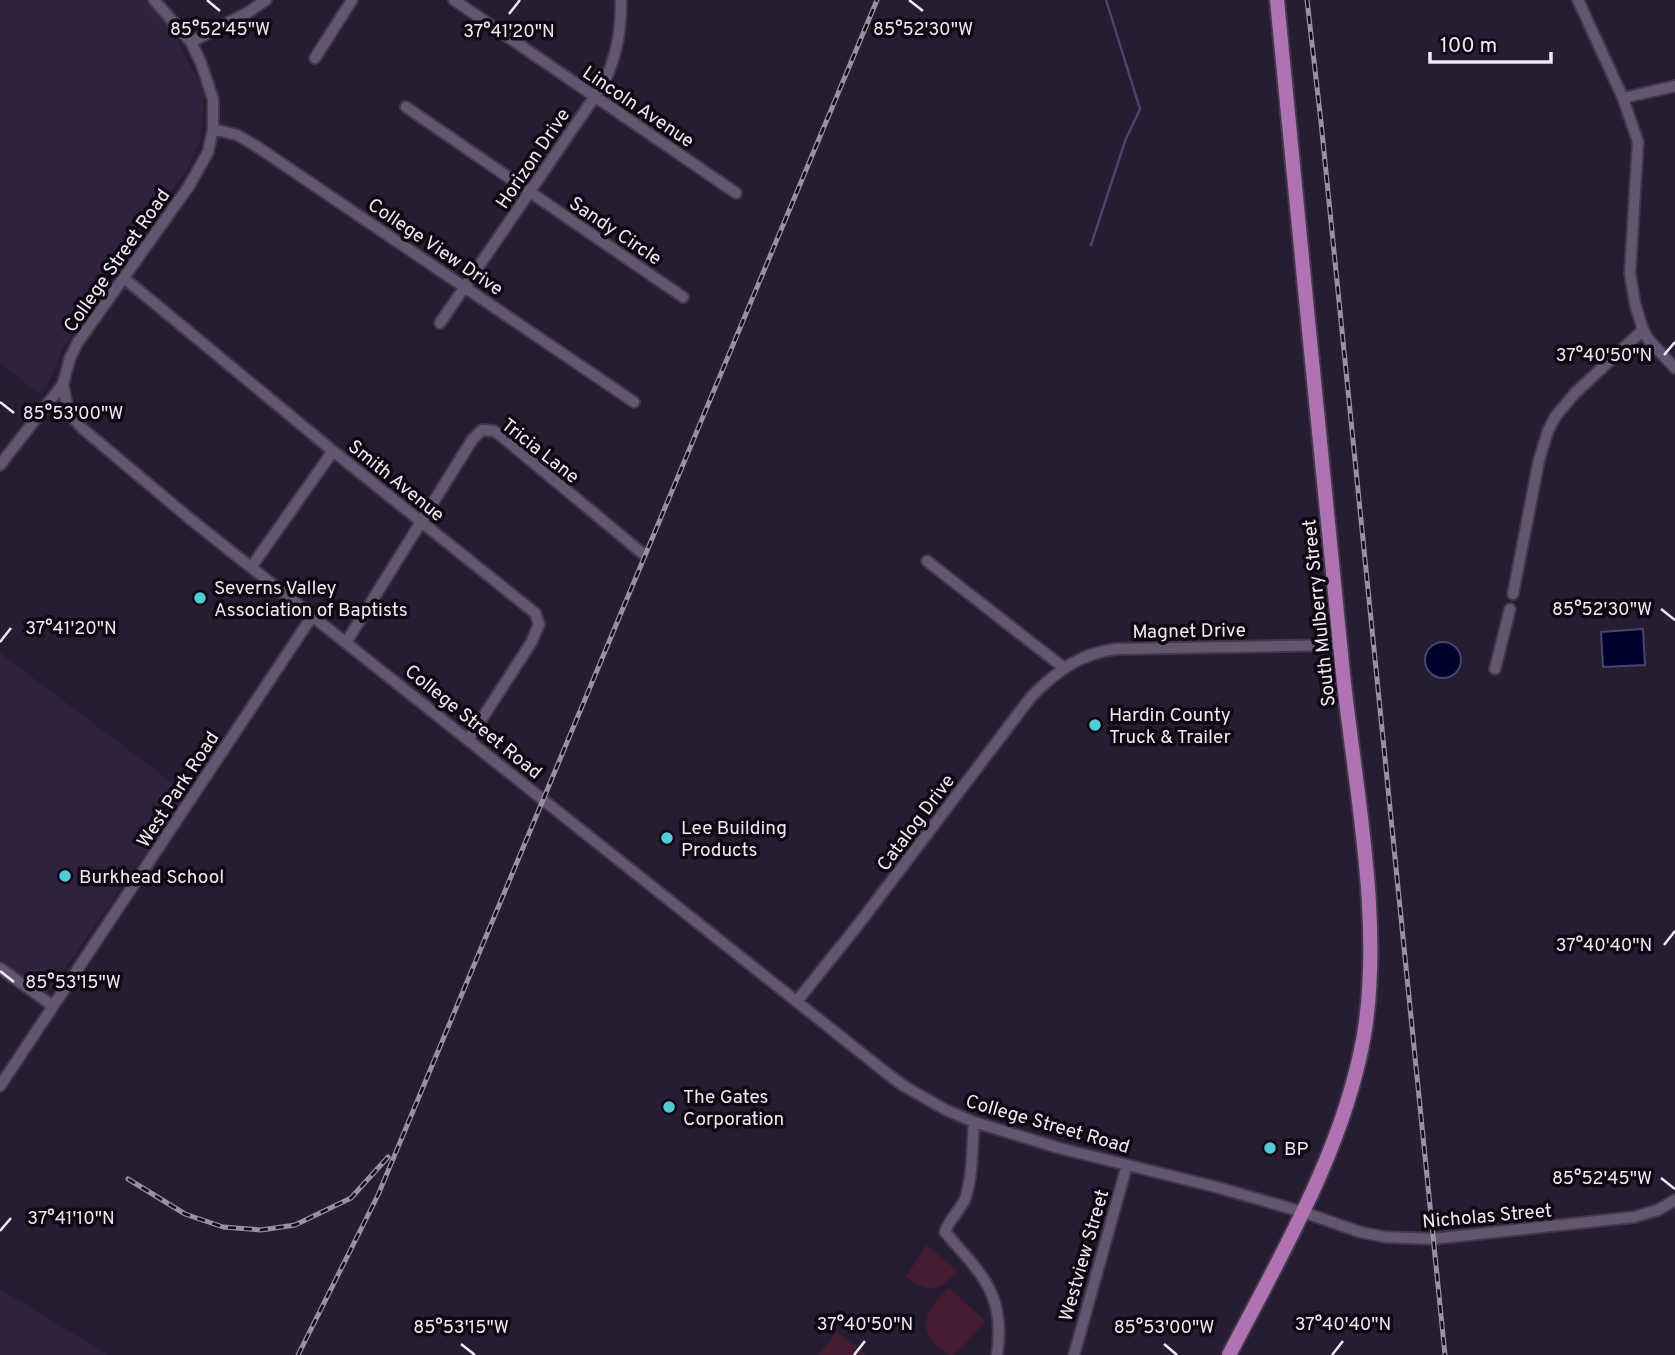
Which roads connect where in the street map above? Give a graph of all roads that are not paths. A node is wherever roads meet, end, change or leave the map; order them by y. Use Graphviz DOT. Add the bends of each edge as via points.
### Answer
graph roads {
  1 [pos="154,0"];
  2 [pos="266,0"];
  3 [pos="352,0"];
  4 [pos="454,0"];
  5 [pos="621,0"];
  6 [pos="1277,0"];
  7 [pos="1578,0"];
  8 [pos="191,42"];
  9 [pos="315,58"];
  10 [pos="1675,86"];
  11 [pos="595,97"];
  12 [pos="1623,98"];
  13 [pos="406,107"];
  14 [pos="213,129"];
  15 [pos="529,193"];
  16 [pos="736,193"];
  17 [pos="124,278"];
  18 [pos="464,287"];
  19 [pos="683,297"];
  20 [pos="440,323"];
  21 [pos="1643,330"];
  22 [pos="1675,368"];
  23 [pos="63,384"];
  24 [pos="634,402"];
  25 [pos="333,451"];
  26 [pos="0,465"];
  27 [pos="421,521"];
  28 [pos="642,553"];
  29 [pos="927,561"];
  30 [pos="252,566"];
  31 [pos="1513,594"];
  32 [pos="1510,609"];
  33 [pos="313,615"];
  34 [pos="347,641"];
  35 [pos="1340,645"];
  36 [pos="1064,668"];
  37 [pos="1495,669"];
  38 [pos="468,740"];
  39 [pos="0,968"];
  40 [pos="797,1001"];
  41 [pos="52,1006"];
  42 [pos="0,1086"];
  43 [pos="974,1122"];
  44 [pos="1127,1165"];
  45 [pos="1675,1200"];
  46 [pos="1303,1212"];
  47 [pos="997,1355"];
  48 [pos="1074,1355"];
  49 [pos="1229,1355"];
  1 -- 8 [label="street, College Street Road"];
  2 -- 8 [label="street"];
  3 -- 9 [label="street"];
  4 -- 11 [label="street, Lincoln Avenue"];
  5 -- 11 [label="street, Horizon Drive" via="621,34 612,65"];
  6 -- 35 [label="main road, South Mulberry Street"];
  7 -- 12 [label="street"];
  8 -- 14 [label="street, College Street Road" via="209,83"];
  10 -- 12 [label="street"];
  11 -- 15 [label="street, Horizon Drive"];
  11 -- 16 [label="street, Lincoln Avenue"];
  12 -- 21 [label="street" via="1638,142 1630,273"];
  13 -- 15 [label="street, Sandy Circle"];
  14 -- 17 [label="street, College Street Road" via="208,152 190,186"];
  14 -- 18 [label="street, College View Drive" via="256,146"];
  15 -- 18 [label="street, Horizon Drive"];
  15 -- 19 [label="street, Sandy Circle"];
  17 -- 23 [label="street, College Street Road" via="78,342"];
  17 -- 25 [label="street, Smith Avenue"];
  18 -- 20 [label="street, Horizon Drive"];
  18 -- 24 [label="street, College View Drive"];
  21 -- 22 [label="street"];
  21 -- 31 [label="street" via="1575,393 1548,431"];
  23 -- 26 [label="street"];
  23 -- 30 [label="street, College Street Road" via="67,405 83,429"];
  25 -- 27 [label="street, Smith Avenue"];
  25 -- 30 [label="street"];
  27 -- 28 [label="street, Tricia Lane" via="472,440 488,430 500,435"];
  27 -- 34 [label="street, Tricia Lane"];
  27 -- 38 [label="street, Smith Avenue" via="539,619 531,643"];
  29 -- 36 [label="street"];
  30 -- 33 [label="street, College Street Road"];
  32 -- 37 [label="street"];
  33 -- 34 [label="street, College Street Road"];
  33 -- 41 [label="street, West Park Road"];
  34 -- 38 [label="street, College Street Road"];
  35 -- 36 [label="street, Magnet Drive" via="1116,649 1085,656"];
  35 -- 46 [label="main road, South Mulberry Street" via="1367,886 1369,984 1354,1080"];
  36 -- 40 [label="street, Catalog Drive" via="1031,697"];
  38 -- 40 [label="street, College Street Road"];
  39 -- 41 [label="street"];
  40 -- 43 [label="street, College Street Road" via="904,1086"];
  41 -- 42 [label="street, West Park Road"];
  43 -- 44 [label="street, College Street Road"];
  43 -- 47 [label="street" via="965,1199 945,1232 985,1279 995,1298"];
  44 -- 46 [label="street, College Street Road"];
  44 -- 48 [label="street, Westview Street"];
  45 -- 46 [label="street, Nicholas Street" via="1658,1210 1614,1220 1433,1239 1360,1232"];
  46 -- 49 [label="main road, South Mulberry Street"];
}
